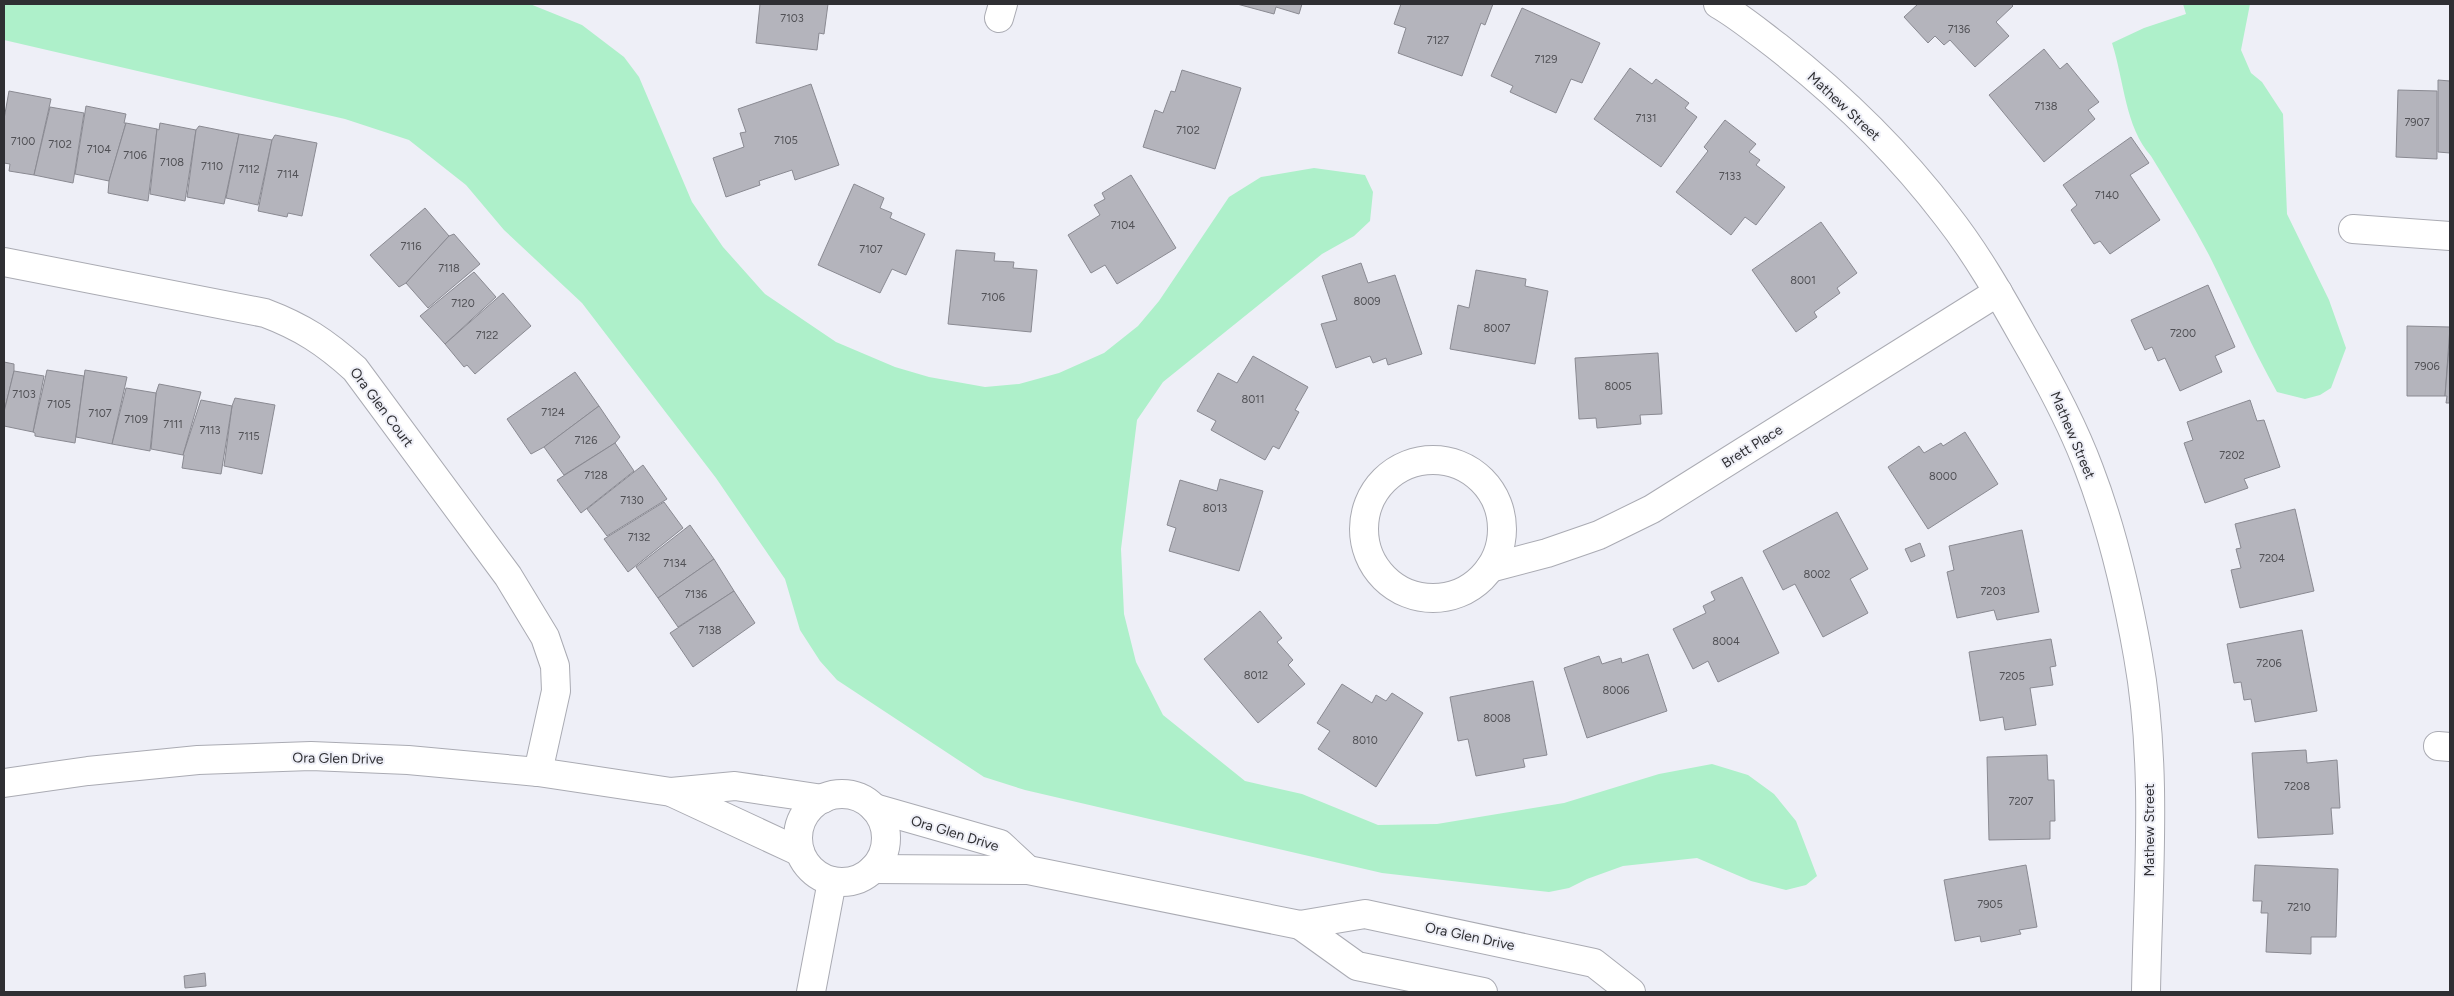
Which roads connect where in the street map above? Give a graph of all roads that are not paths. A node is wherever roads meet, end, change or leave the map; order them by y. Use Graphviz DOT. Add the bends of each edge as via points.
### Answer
graph roads {
  1 [pos="1718,4"];
  2 [pos="2353,229"];
  3 [pos="2450,236"];
  4 [pos="4,262"];
  5 [pos="1998,292"];
  6 [pos="1490,568"];
  7 [pos="538,772"];
  8 [pos="4,783"];
  9 [pos="671,792"];
  10 [pos="823,799"];
  11 [pos="874,808"];
  12 [pos="800,852"];
  13 [pos="873,869"];
  14 [pos="1028,870"];
  15 [pos="832,881"];
  16 [pos="1300,925"];
  17 [pos="810,992"];
  18 [pos="1482,992"];
  19 [pos="1630,992"];
  20 [pos="2146,992"];
  1 -- 5 [label="street, Mathew Street" via="1818,79 1882,141 1947,216"];
  2 -- 3 [label="street"];
  4 -- 7 [label="street, Ora Glen Court" via="265,313 296,325 328,344 355,368 508,576 545,637 554,666 556,691"];
  5 -- 6 [label="street, Brett Place" via="1652,509 1599,535"];
  5 -- 20 [label="street, Mathew Street" via="2054,389 2089,467 2124,583 2139,659 2147,734 2150,800"];
  6 -- 6 [label="street" via="1474,585 1454,595 1432,598 1410,594 1390,584 1375,567 1366,546 1364,524 1369,502 1381,482 1400,468 1422,460 1445,460 1467,468 1485,483 1498,502 1502,524 1500,548"];
  7 -- 8 [label="street, Ora Glen Drive" via="408,760 311,756 198,760 88,770"];
  7 -- 9 [label="street, Ora Glen Drive"];
  9 -- 10 [label="street, Ora Glen Drive" via="736,786"];
  9 -- 12 [label="street, Ora Glen Drive"];
  10 -- 11 [label="street" via="850,795"];
  10 -- 12 [label="street" via="804,816 798,840"];
  11 -- 13 [label="street" via="882,820 886,846"];
  11 -- 14 [label="street, Ora Glen Drive" via="1000,844"];
  12 -- 15 [label="street" via="818,876"];
  13 -- 14 [label="street, Ora Glen Drive"];
  13 -- 15 [label="street" via="861,878 847,882"];
  14 -- 16 [label="street, Ora Glen Drive"];
  15 -- 17 [label="street"];
  16 -- 18 [label="street, Ora Glen Drive" via="1357,966"];
  16 -- 19 [label="street, Ora Glen Drive" via="1365,914 1594,962"];
}
